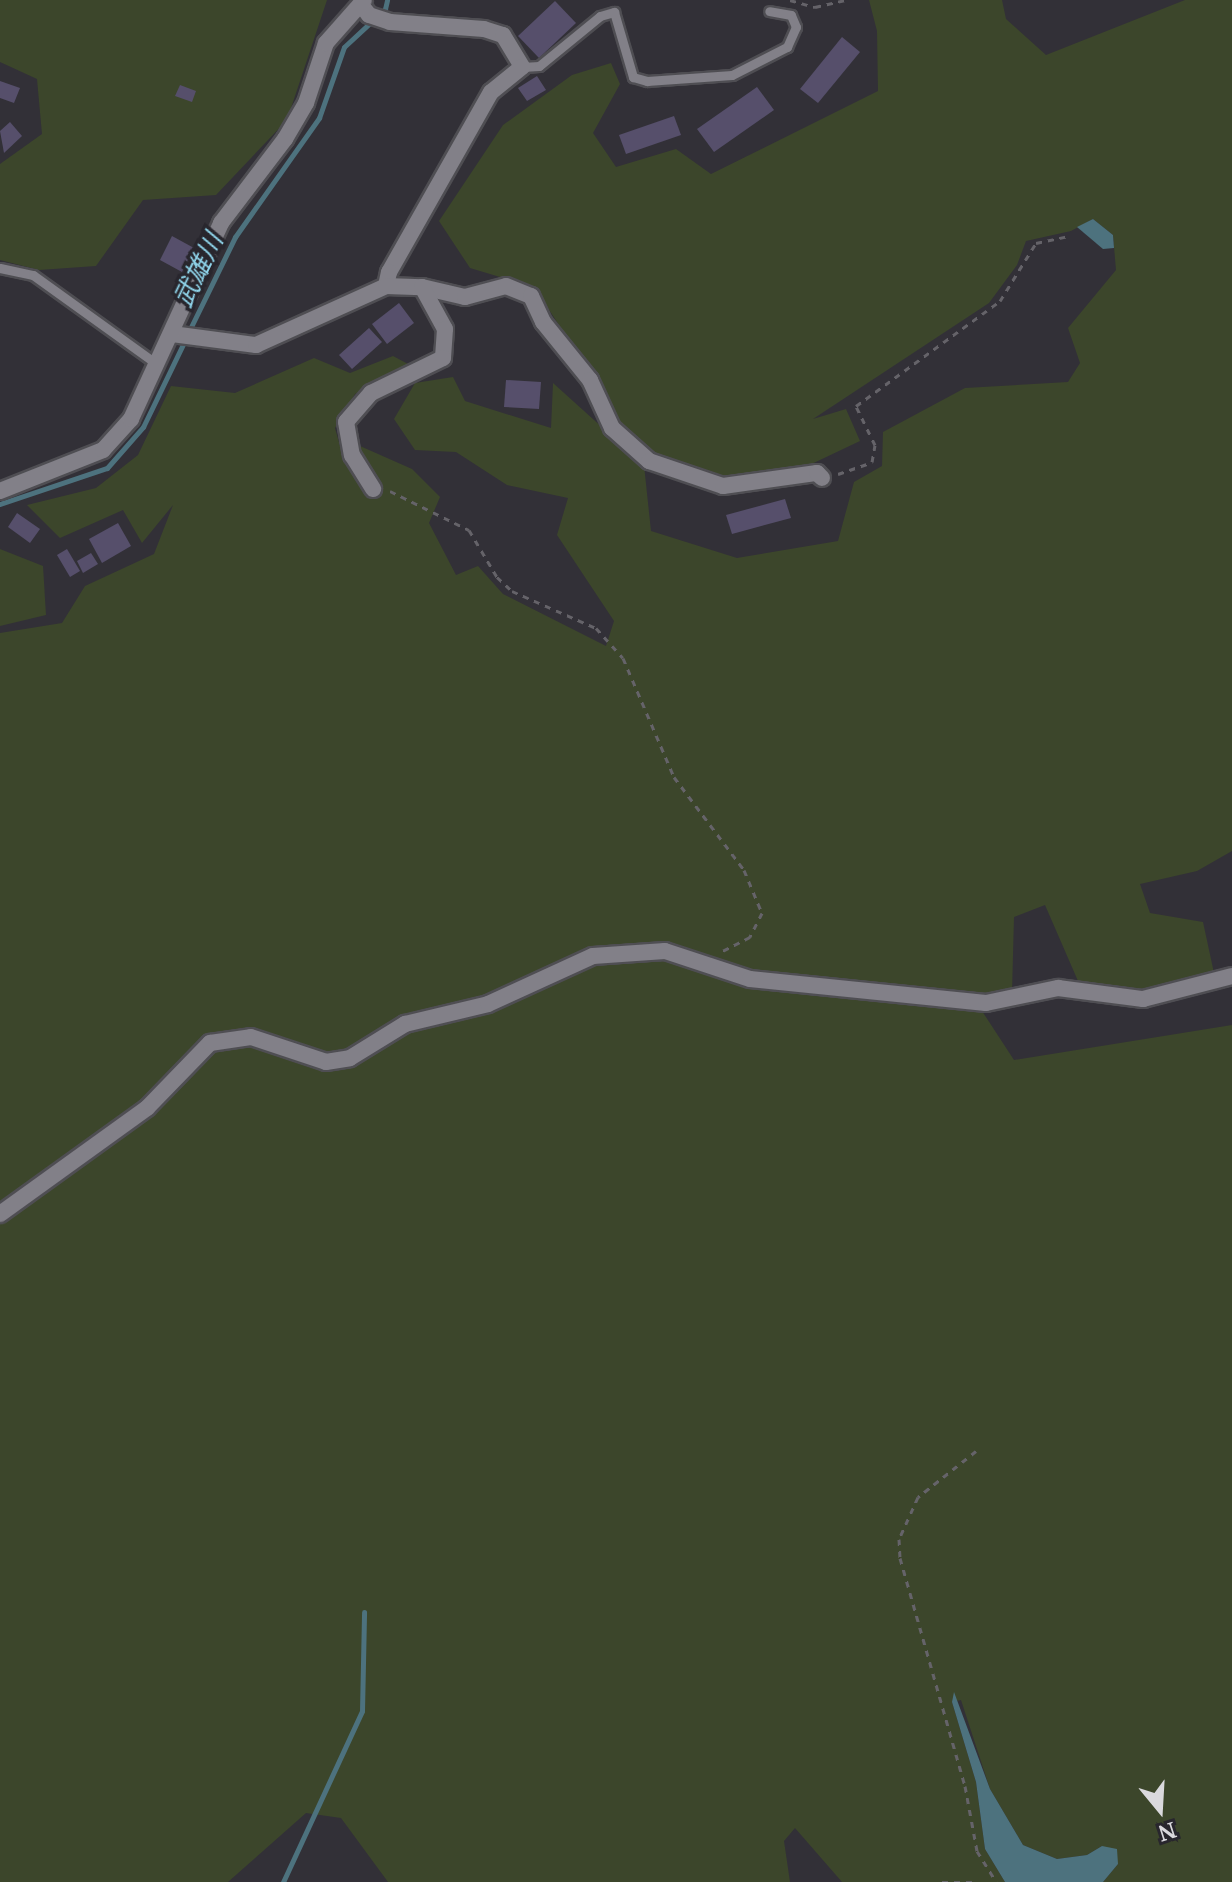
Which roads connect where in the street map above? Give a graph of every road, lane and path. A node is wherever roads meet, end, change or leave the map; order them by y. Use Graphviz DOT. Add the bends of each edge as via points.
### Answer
graph roads {
  1 [pos="790,0"];
  2 [pos="846,0"];
  3 [pos="365,7"];
  4 [pos="769,11"];
  5 [pos="522,67"];
  6 [pos="1068,236"];
  7 [pos="0,268"];
  8 [pos="386,286"];
  9 [pos="422,287"];
  10 [pos="172,334"];
  11 [pos="157,364"];
  12 [pos="822,478"];
  13 [pos="373,489"];
  14 [pos="0,491"];
  15 [pos="696,960"];
  16 [pos="1232,976"];
  17 [pos="0,1214"];
  18 [pos="976,1451"];
  19 [pos="942,1882"];
  20 [pos="975,1882"];
  21 [pos="996,1882"];
  1 -- 2 [label="path" via="815,7"];
  3 -- 5 [label="street" via="390,22 503,35"];
  3 -- 10 [label="street" via="336,28 285,139 221,223"];
  4 -- 5 [label="lane" via="791,15 796,27 787,47 732,75 647,81 633,77 614,12 600,16 539,66"];
  5 -- 8 [label="street" via="491,92 389,272"];
  6 -- 12 [label="path" via="1036,243 1000,301 856,406 875,445 872,462"];
  7 -- 11 [label="lane" via="33,275"];
  8 -- 9 [label="street"];
  8 -- 10 [label="street" via="256,345"];
  9 -- 12 [label="street" via="465,297 506,286 531,296 543,322 590,380 612,428 649,461 723,486 817,473"];
  9 -- 13 [label="street" via="445,329 443,358 371,393 346,422 352,455"];
  10 -- 11 [label="street"];
  11 -- 14 [label="street" via="131,419 103,450"];
  13 -- 15 [label="path" via="392,491 469,530 497,577 512,591 596,628 623,658 674,777 744,870 762,913 750,937"];
  15 -- 16 [label="street" via="750,979 986,1003 1058,988 1143,999"];
  15 -- 17 [label="street" via="665,951 593,956 488,1004 405,1024 374,1048 326,1062 251,1037 225,1038 192,1057 147,1108 39,1191"];
  18 -- 21 [label="path" via="918,1497 899,1539 965,1786 977,1851"];
  19 -- 20 [label="path"];
}
